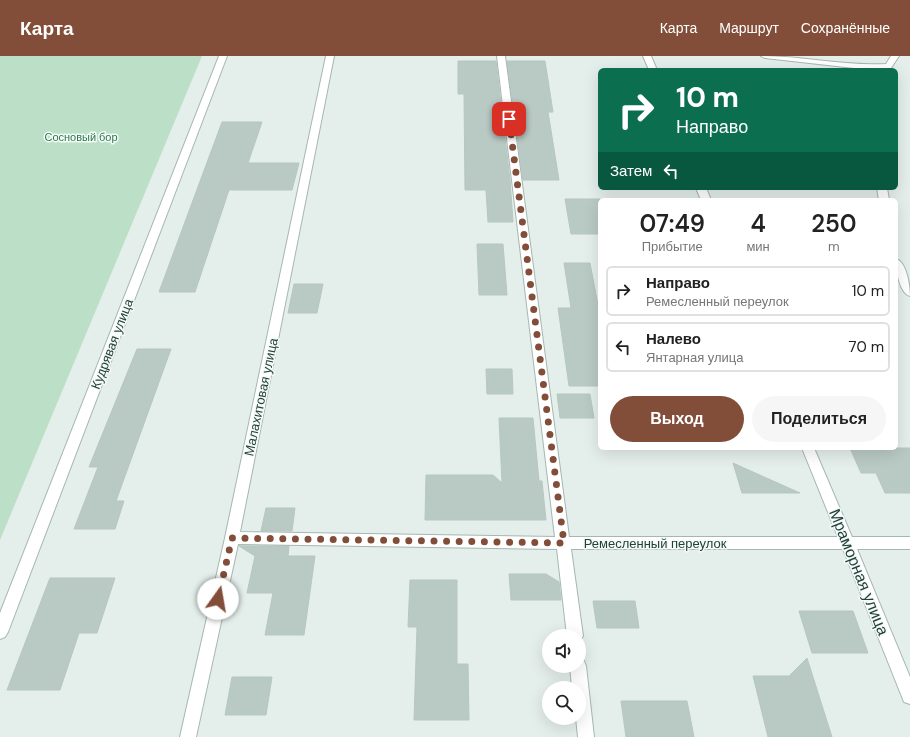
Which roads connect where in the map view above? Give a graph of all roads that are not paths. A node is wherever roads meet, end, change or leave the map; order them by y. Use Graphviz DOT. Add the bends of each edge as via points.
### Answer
graph roads {
  1 [pos="224,56"];
  2 [pos="330,56"];
  3 [pos="501,56"];
  4 [pos="647,56"];
  5 [pos="765,56"];
  6 [pos="895,56"];
  7 [pos="793,58"];
  8 [pos="652,68"];
  9 [pos="863,68"];
  10 [pos="898,266"];
  11 [pos="910,293"];
  12 [pos="809,450"];
  13 [pos="232,538"];
  14 [pos="564,543"];
  15 [pos="910,543"];
  16 [pos="847,544"];
  17 [pos="573,629"];
  18 [pos="0,632"];
  19 [pos="579,673"];
  20 [pos="910,696"];
  21 [pos="188,737"];
  22 [pos="586,737"];
  1 -- 18 [label="street, Кудрявая улица"];
  2 -- 13 [label="street, Малахитовая улица"];
  3 -- 14 [label="street"];
  4 -- 8 [label="street"];
  5 -- 7 [label="street"];
  6 -- 9 [label="street" via="888,66"];
  7 -- 9 [label="street"];
  10 -- 11 [label="street"];
  12 -- 16 [label="street, Мраморная улица"];
  13 -- 14 [label="street, Ремесленный переулок"];
  13 -- 21 [label="street, Малахитовая улица"];
  14 -- 16 [label="street, Ремесленный переулок"];
  14 -- 17 [label="street"];
  15 -- 16 [label="street, Ремесленный переулок"];
  16 -- 20 [label="street, Мраморная улица"];
  19 -- 22 [label="street"];
}
